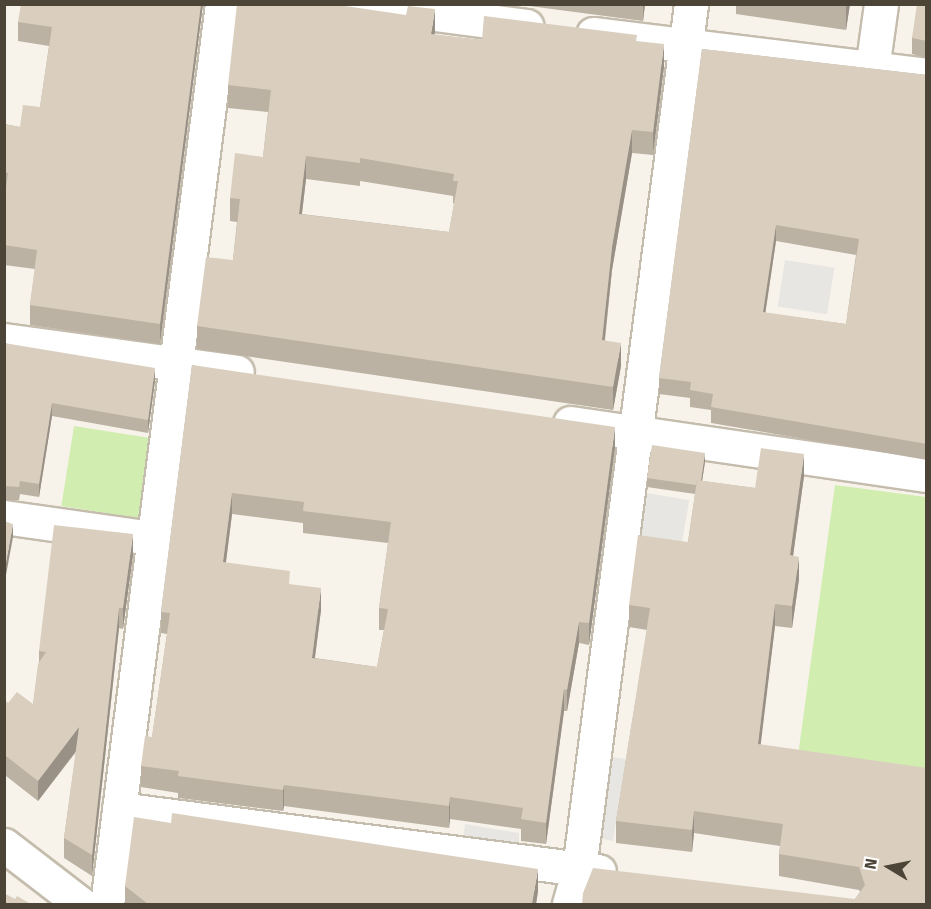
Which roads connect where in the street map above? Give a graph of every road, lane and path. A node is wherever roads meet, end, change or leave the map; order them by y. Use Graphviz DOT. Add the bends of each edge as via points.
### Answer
graph roads {
  1 [pos="222,4"];
  2 [pos="359,4"];
  3 [pos="691,4"];
  4 [pos="881,4"];
  5 [pos="686,46"];
  6 [pos="872,69"];
  7 [pos="927,75"];
  8 [pos="4,339"];
  9 [pos="176,363"];
  10 [pos="267,376"];
  11 [pos="544,419"];
  12 [pos="635,433"];
  13 [pos="927,475"];
  14 [pos="4,517"];
  15 [pos="154,538"];
  16 [pos="119,808"];
  17 [pos="4,845"];
  18 [pos="579,869"];
  19 [pos="625,875"];
  20 [pos="81,904"];
  21 [pos="107,904"];
  22 [pos="569,904"];
  1 -- 9 [label="street"];
  2 -- 5 [label="street"];
  3 -- 5 [label="street"];
  4 -- 6 [label="street"];
  5 -- 6 [label="street"];
  5 -- 12 [label="street"];
  6 -- 7 [label="street"];
  8 -- 9 [label="street"];
  9 -- 10 [label="street"];
  9 -- 15 [label="street"];
  11 -- 12 [label="street"];
  12 -- 13 [label="street"];
  12 -- 18 [label="street"];
  14 -- 15 [label="street"];
  15 -- 16 [label="street"];
  16 -- 18 [label="street"];
  16 -- 21 [label="street"];
  17 -- 20 [label="street"];
  18 -- 19 [label="street"];
  18 -- 22 [label="street"];
}
